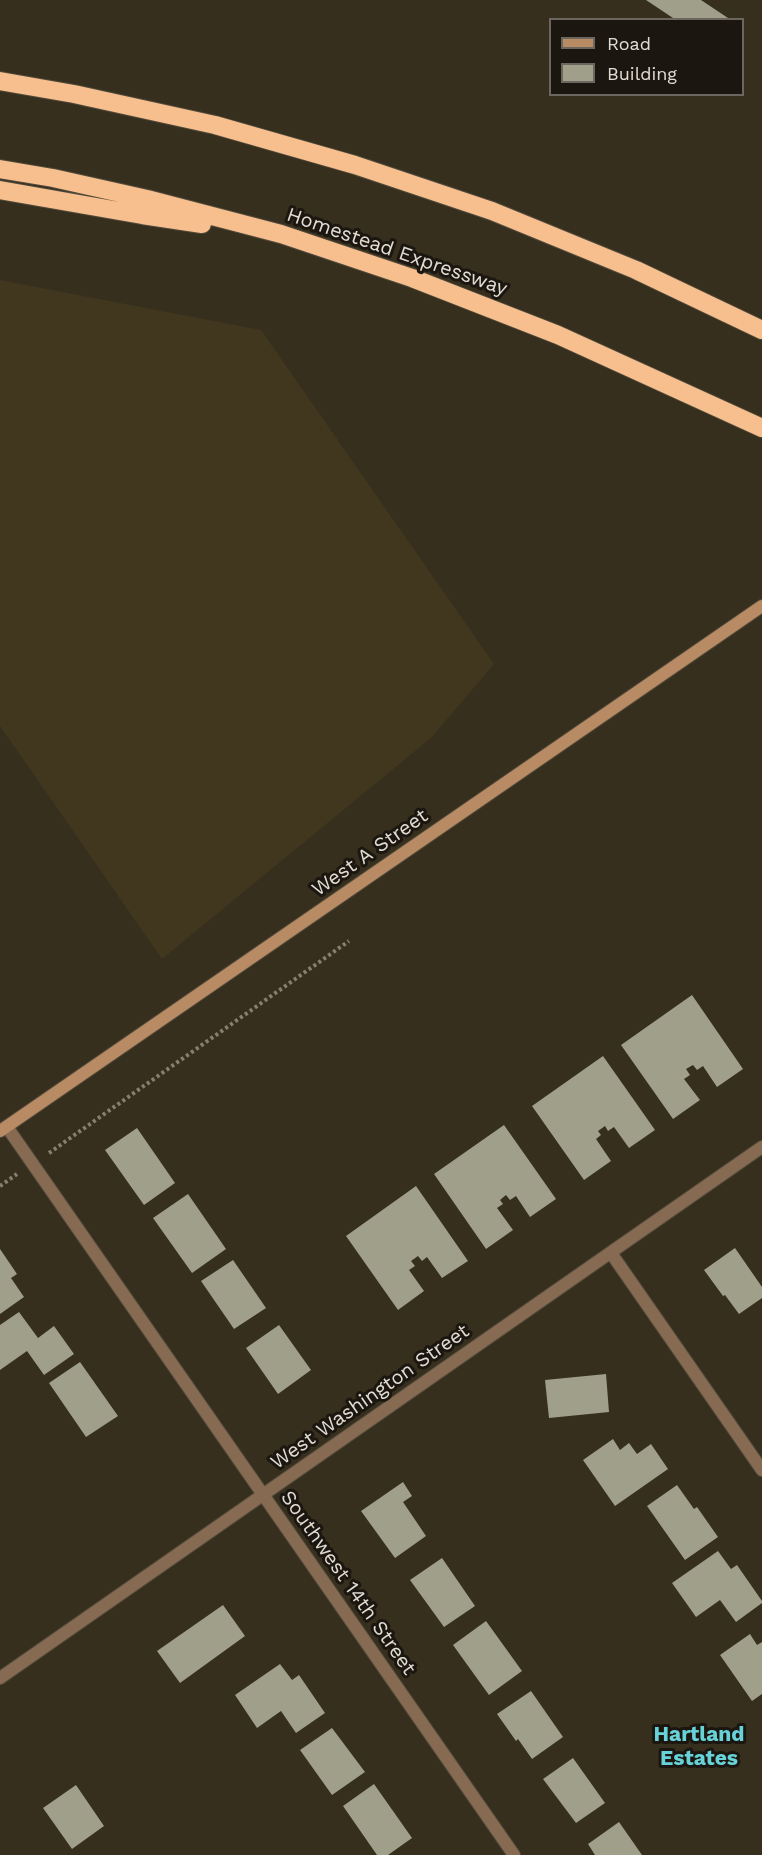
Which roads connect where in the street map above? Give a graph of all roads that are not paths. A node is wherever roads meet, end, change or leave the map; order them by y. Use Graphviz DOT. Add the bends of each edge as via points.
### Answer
graph roads {
  1 [pos="0,81"];
  2 [pos="0,169"];
  3 [pos="0,190"];
  4 [pos="281,234"];
  5 [pos="762,330"];
  6 [pos="762,428"];
  7 [pos="762,606"];
  8 [pos="3,1129"];
  9 [pos="762,1147"];
  10 [pos="611,1252"];
  11 [pos="762,1470"];
  12 [pos="263,1495"];
  13 [pos="0,1678"];
  14 [pos="514,1855"];
  1 -- 5 [label="highway" via="215,125 355,165 502,216 636,270"];
  2 -- 4 [label="highway, Homestead Expressway" via="147,199"];
  3 -- 4 [label="highway"];
  4 -- 6 [label="highway, Homestead Expressway" via="412,278 558,335"];
  7 -- 8 [label="main road, West A Street"];
  8 -- 12 [label="street, Southwest 14th Street"];
  9 -- 10 [label="street, West Washington Street"];
  10 -- 11 [label="street"];
  10 -- 12 [label="street, West Washington Street"];
  12 -- 13 [label="street, West Washington Street"];
  12 -- 14 [label="street, Southwest 14th Street"];
}
